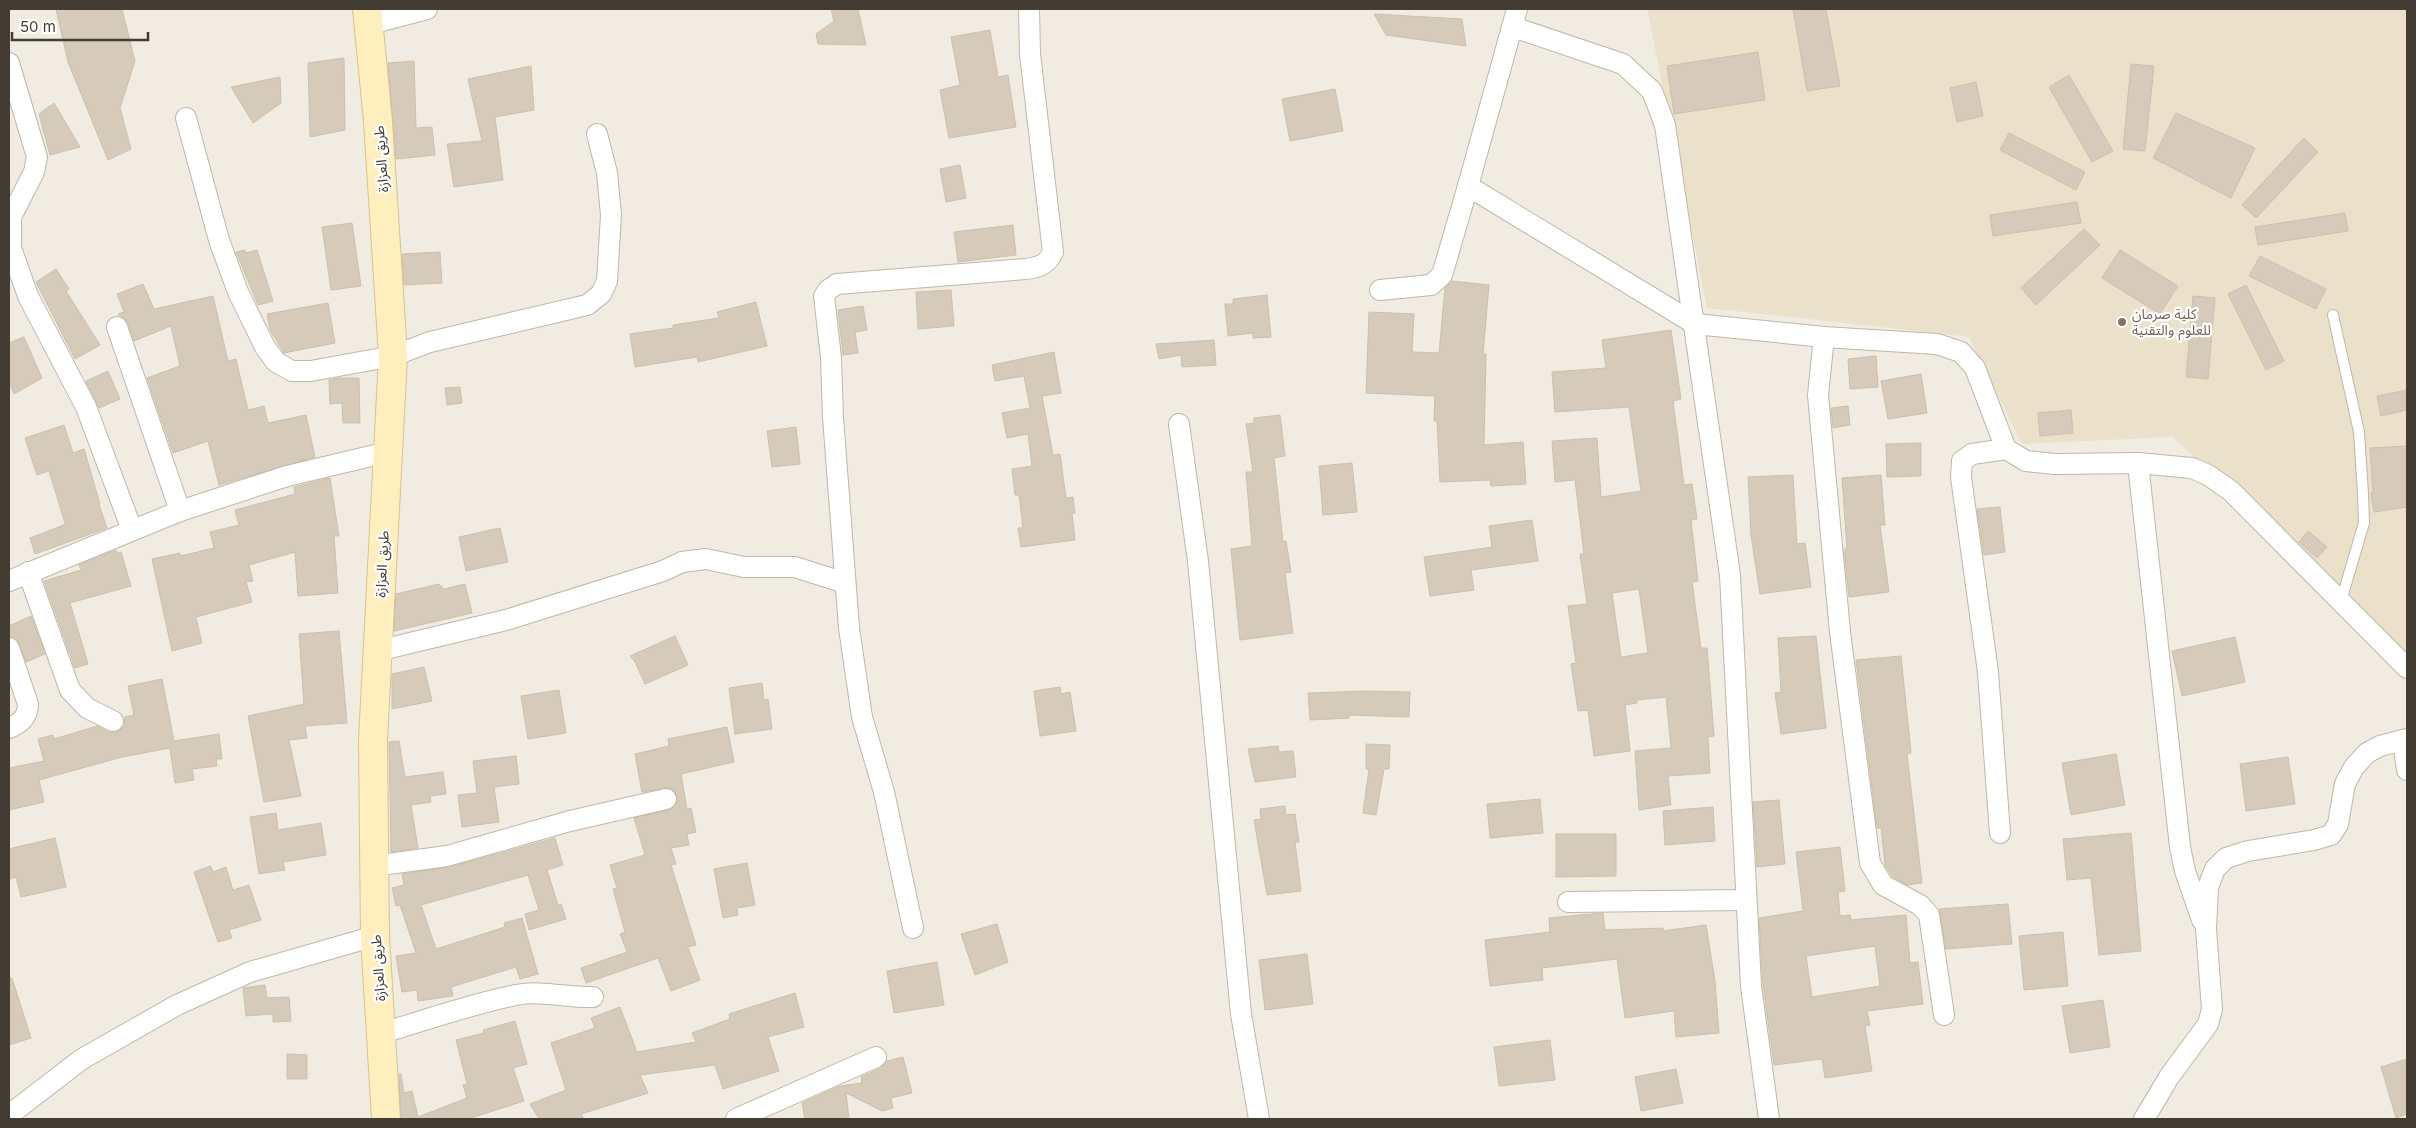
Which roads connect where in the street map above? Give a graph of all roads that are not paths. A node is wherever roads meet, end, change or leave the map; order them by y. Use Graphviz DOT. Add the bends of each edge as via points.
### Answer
graph roads {
  1 [pos="428,9"];
  2 [pos="1029,9"];
  3 [pos="369,16"];
  4 [pos="1515,18"];
  5 [pos="9,63"];
  6 [pos="186,118"];
  7 [pos="597,134"];
  8 [pos="1468,186"];
  9 [pos="1380,290"];
  10 [pos="2333,315"];
  11 [pos="1695,324"];
  12 [pos="118,327"];
  13 [pos="1824,337"];
  14 [pos="393,356"];
  15 [pos="1179,424"];
  16 [pos="2006,449"];
  17 [pos="388,452"];
  18 [pos="2138,463"];
  19 [pos="180,511"];
  20 [pos="132,530"];
  21 [pos="14,578"];
  22 [pos="845,583"];
  23 [pos="2341,601"];
  24 [pos="9,648"];
  25 [pos="378,651"];
  26 [pos="2407,668"];
  27 [pos="113,722"];
  28 [pos="9,728"];
  29 [pos="2405,740"];
  30 [pos="2407,770"];
  31 [pos="666,799"];
  32 [pos="2000,833"];
  33 [pos="374,866"];
  34 [pos="1746,900"];
  35 [pos="1568,902"];
  36 [pos="913,928"];
  37 [pos="2206,929"];
  38 [pos="375,936"];
  39 [pos="593,997"];
  40 [pos="1944,1015"];
  41 [pos="382,1032"];
  42 [pos="876,1057"];
  43 [pos="9,1115"];
  44 [pos="386,1119"];
  45 [pos="736,1119"];
  46 [pos="1260,1119"];
  47 [pos="1769,1119"];
  48 [pos="2144,1119"];
  1 -- 3 [label="street"];
  2 -- 22 [label="street" via="1030,54 1053,252 1049,262 1026,269 838,284 824,296"];
  3 -- 14 [label="street, طريق العزازة"];
  4 -- 8 [label="street"];
  4 -- 11 [label="street" via="1623,64 1652,92 1666,124"];
  5 -- 20 [label="street" via="37,157 34,172 11,217 11,248 28,296 86,407"];
  6 -- 14 [label="street" via="219,240 238,292 276,362 292,371 311,371"];
  7 -- 14 [label="street" via="607,173 611,215 607,281 601,294 587,305 430,342"];
  8 -- 9 [label="street" via="1442,275 1431,285"];
  8 -- 11 [label="street"];
  10 -- 23 [label="lane" via="2359,432 2364,523"];
  11 -- 13 [label="street"];
  11 -- 34 [label="street" via="1730,575"];
  12 -- 19 [label="street"];
  13 -- 16 [label="street" via="1937,344 1960,352 1975,368"];
  13 -- 40 [label="street" via="1818,395 1840,632 1870,863 1882,885 1920,905 1930,915"];
  14 -- 17 [label="street, طريق العزازة"];
  15 -- 46 [label="street" via="1198,561 1241,1014"];
  16 -- 18 [label="street" via="2026,462"];
  16 -- 32 [label="street" via="1972,454 1962,461 1961,477 1988,672"];
  17 -- 19 [label="street" via="287,476"];
  17 -- 25 [label="street, طريق العزازة"];
  18 -- 23 [label="street" via="2192,468 2220,482"];
  18 -- 37 [label="street" via="2180,847"];
  19 -- 20 [label="street"];
  20 -- 21 [label="street"];
  21 -- 27 [label="street" via="70,690 87,708"];
  22 -- 25 [label="street" via="795,567 744,567 706,559 682,562 663,571 506,620"];
  22 -- 36 [label="street" via="862,716 884,792"];
  23 -- 26 [label="street"];
  24 -- 28 [label="street" via="28,704 28,713 21,722"];
  25 -- 33 [label="street, طريق العزازة" via="373,740"];
  29 -- 30 [label="street"];
  29 -- 37 [label="street" via="2380,746 2367,753 2354,767 2345,784 2338,824 2330,835 2226,858 2215,869 2208,887"];
  31 -- 33 [label="street" via="570,821 447,856"];
  33 -- 38 [label="street, طريق العزازة"];
  34 -- 35 [label="street"];
  34 -- 47 [label="street" via="1751,986"];
  37 -- 48 [label="street" via="2212,1009 2208,1024 2169,1077"];
  38 -- 41 [label="street, طريق العزازة"];
  38 -- 43 [label="street" via="250,972 177,1005 82,1059"];
  39 -- 41 [label="street" via="574,998 544,993 517,995"];
  41 -- 44 [label="street, طريق العزازة"];
  42 -- 45 [label="street"];
}
